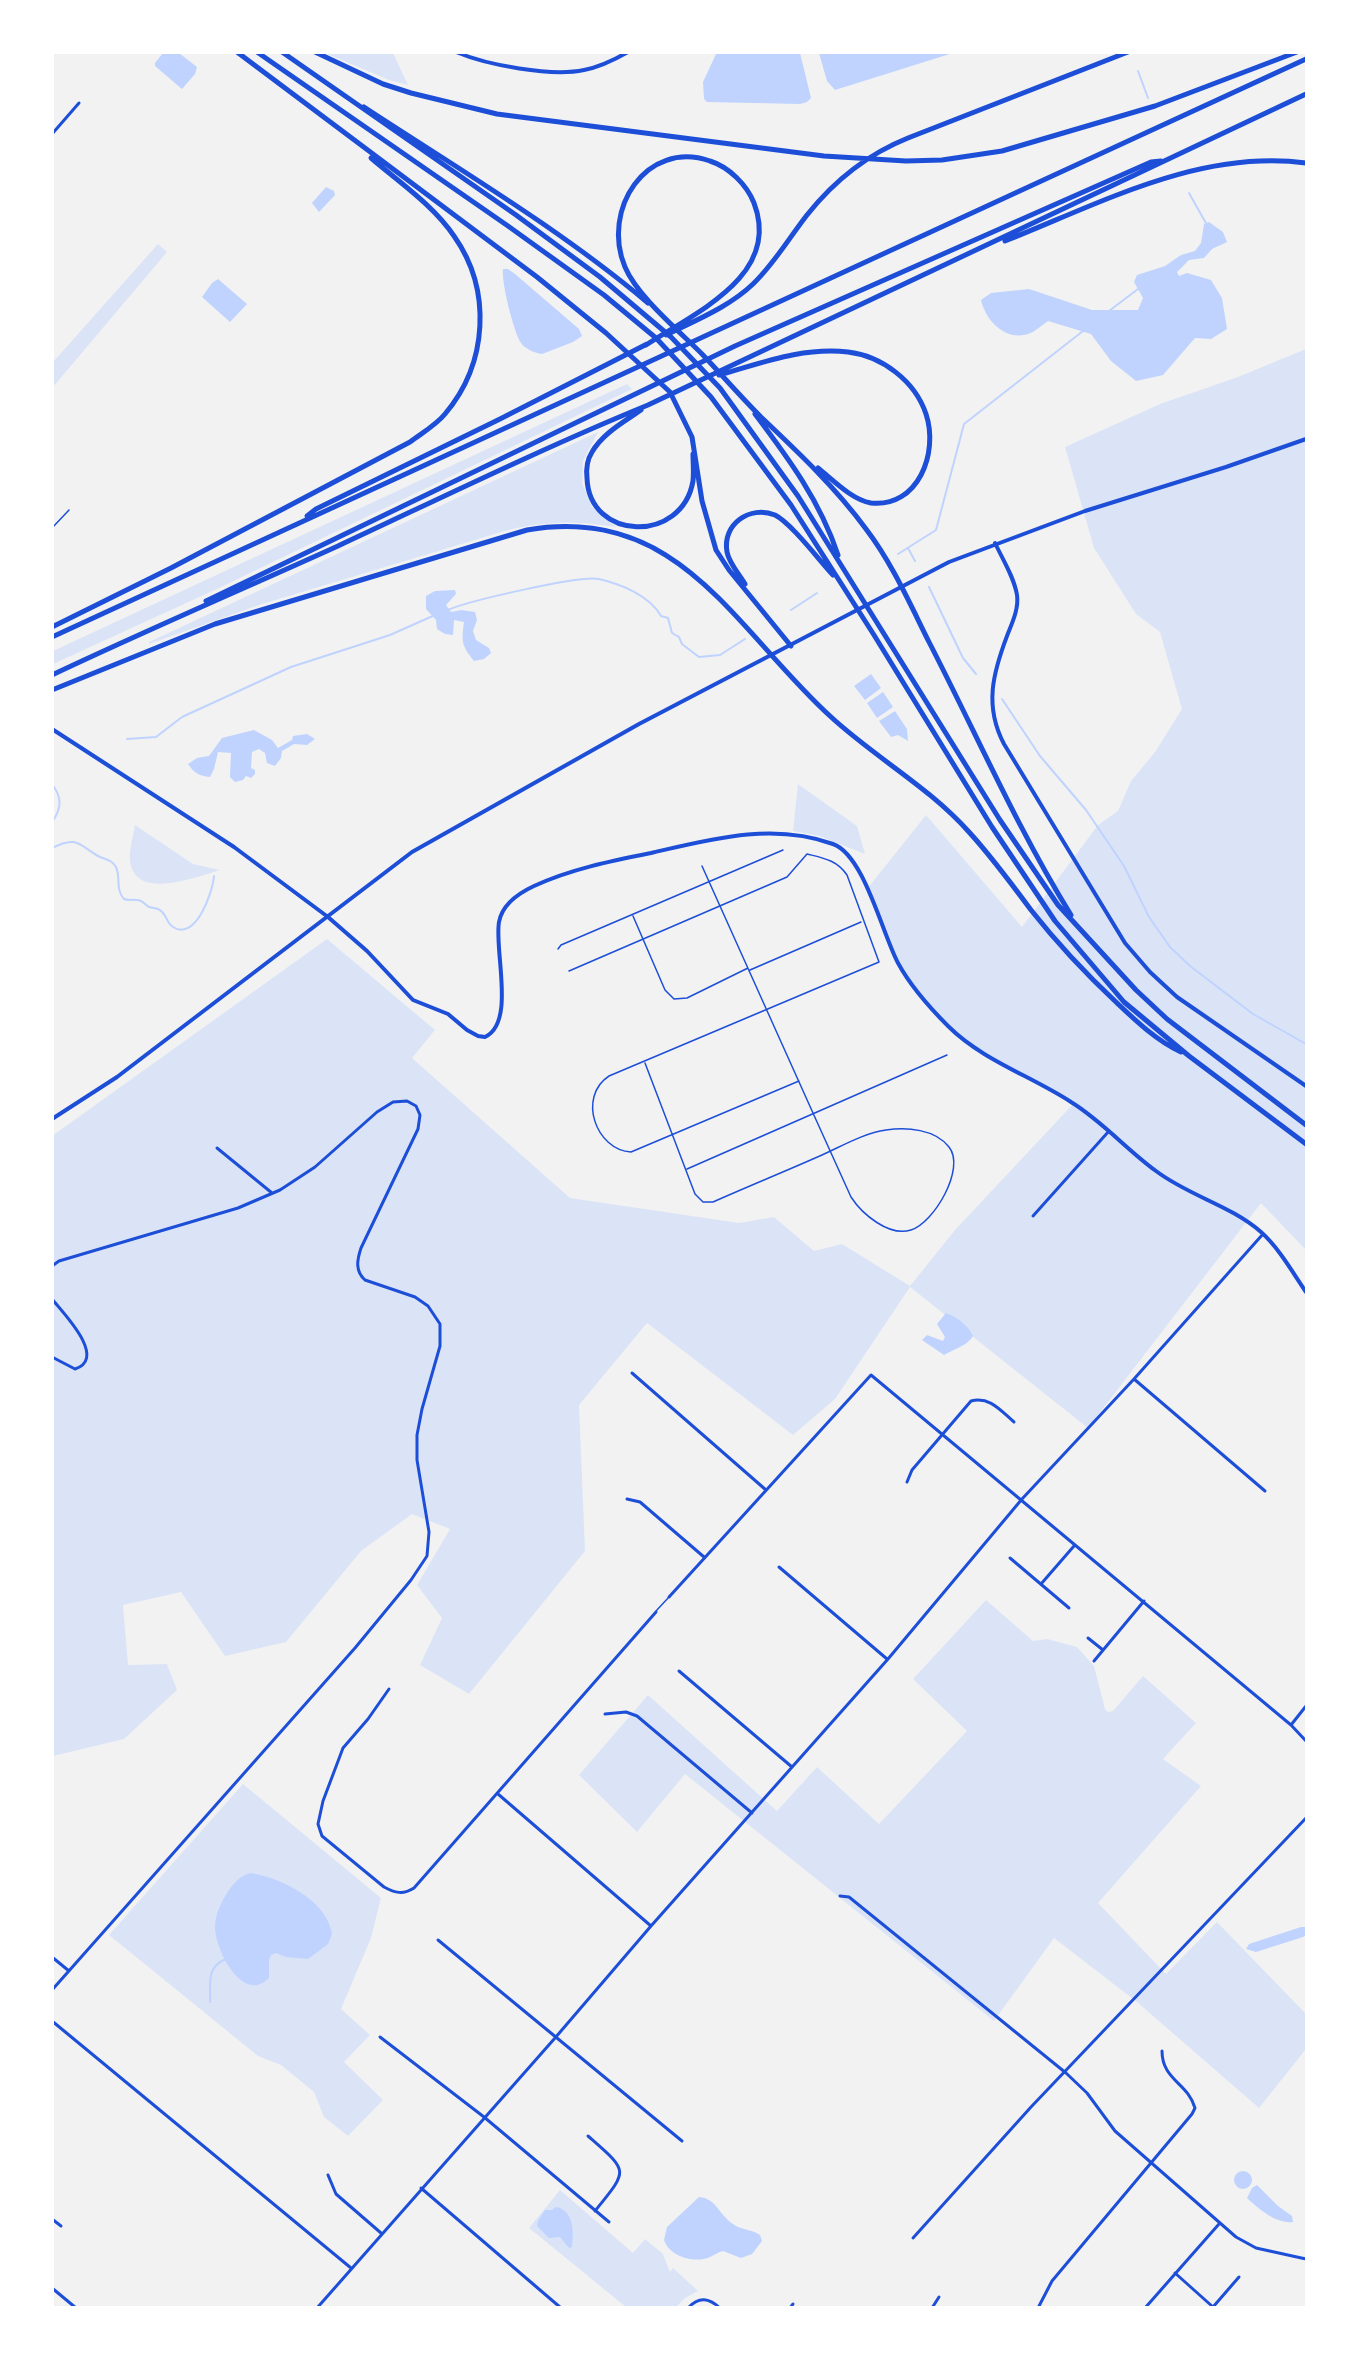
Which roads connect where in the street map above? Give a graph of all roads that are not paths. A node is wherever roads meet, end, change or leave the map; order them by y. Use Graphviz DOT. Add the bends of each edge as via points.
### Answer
graph roads {
  1 [pos="237,52"];
  2 [pos="257,52"];
  3 [pos="282,52"];
  4 [pos="315,52"];
  5 [pos="456,52"];
  6 [pos="628,52"];
  7 [pos="1128,52"];
  8 [pos="1297,52"];
  9 [pos="1306,59"];
  10 [pos="1306,94"];
  11 [pos="342,96"];
  12 [pos="80,103"];
  13 [pos="338,129"];
  14 [pos="52,134"];
  15 [pos="1170,159"];
  16 [pos="1306,164"];
  17 [pos="954,261"];
  18 [pos="665,317"];
  19 [pos="646,345"];
  20 [pos="694,383"];
  21 [pos="742,397"];
  22 [pos="648,405"];
  23 [pos="692,437"];
  24 [pos="1306,439"];
  25 [pos="806,459"];
  26 [pos="69,510"];
  27 [pos="298,523"];
  28 [pos="52,528"];
  29 [pos="995,543"];
  30 [pos="842,565"];
  31 [pos="843,586"];
  32 [pos="900,586"];
  33 [pos="757,603"];
  34 [pos="181,615"];
  35 [pos="52,627"];
  36 [pos="52,637"];
  37 [pos="790,646"];
  38 [pos="52,675"];
  39 [pos="52,690"];
  40 [pos="52,729"];
  41 [pos="783,850"];
  42 [pos="702,866"];
  43 [pos="709,880"];
  44 [pos="720,906"];
  45 [pos="633,915"];
  46 [pos="328,917"];
  47 [pos="863,921"];
  48 [pos="1078,926"];
  49 [pos="644,940"];
  50 [pos="558,949"];
  51 [pos="749,970"];
  52 [pos="568,971"];
  53 [pos="767,1010"];
  54 [pos="947,1055"];
  55 [pos="1189,1056"];
  56 [pos="645,1063"];
  57 [pos="799,1081"];
  58 [pos="1306,1086"];
  59 [pos="813,1114"];
  60 [pos="52,1119"];
  61 [pos="1306,1125"];
  62 [pos="1110,1132"];
  63 [pos="674,1135"];
  64 [pos="1306,1144"];
  65 [pos="217,1148"];
  66 [pos="830,1151"];
  67 [pos="686,1170"];
  68 [pos="272,1193"];
  69 [pos="1033,1216"];
  70 [pos="1263,1234"];
  71 [pos="52,1266"];
  72 [pos="1306,1292"];
  73 [pos="52,1299"];
  74 [pos="52,1357"];
  75 [pos="632,1373"];
  76 [pos="1134,1379"];
  77 [pos="1014,1422"];
  78 [pos="943,1435"];
  79 [pos="907,1482"];
  80 [pos="766,1490"];
  81 [pos="1264,1491"];
  82 [pos="627,1499"];
  83 [pos="1022,1499"];
  84 [pos="1074,1546"];
  85 [pos="704,1557"];
  86 [pos="1010,1558"];
  87 [pos="779,1567"];
  88 [pos="1041,1584"];
  89 [pos="669,1597"];
  90 [pos="1144,1601"];
  91 [pos="1069,1608"];
  92 [pos="656,1612"];
  93 [pos="1088,1638"];
  94 [pos="1103,1650"];
  95 [pos="888,1659"];
  96 [pos="1094,1661"];
  97 [pos="679,1671"];
  98 [pos="389,1689"];
  99 [pos="1306,1706"];
  100 [pos="605,1714"];
  101 [pos="1291,1725"];
  102 [pos="1306,1742"];
  103 [pos="792,1767"];
  104 [pos="498,1794"];
  105 [pos="752,1813"];
  106 [pos="1306,1818"];
  107 [pos="840,1896"];
  108 [pos="651,1926"];
  109 [pos="438,1940"];
  110 [pos="52,1957"];
  111 [pos="69,1971"];
  112 [pos="52,1990"];
  113 [pos="52,2021"];
  114 [pos="380,2037"];
  115 [pos="555,2038"];
  116 [pos="1162,2051"];
  117 [pos="1066,2073"];
  118 [pos="484,2117"];
  119 [pos="588,2136"];
  120 [pos="682,2141"];
  121 [pos="1150,2162"];
  122 [pos="328,2175"];
  123 [pos="421,2188"];
  124 [pos="595,2211"];
  125 [pos="52,2219"];
  126 [pos="609,2222"];
  127 [pos="1219,2224"];
  128 [pos="61,2226"];
  129 [pos="381,2233"];
  130 [pos="913,2238"];
  131 [pos="1306,2259"];
  132 [pos="351,2268"];
  133 [pos="1174,2273"];
  134 [pos="1239,2277"];
  135 [pos="52,2288"];
  136 [pos="939,2297"];
  137 [pos="76,2307"];
  138 [pos="317,2307"];
  139 [pos="561,2307"];
  140 [pos="688,2307"];
  141 [pos="720,2307"];
  142 [pos="932,2307"];
  143 [pos="1038,2307"];
  144 [pos="1145,2307"];
  145 [pos="1213,2307"];
  1 -- 13 [label="highway"];
  2 -- 31 [label="highway" via="508,226 656,338 745,440"];
  3 -- 11 [label="highway"];
  4 -- 8 [label="highway" via="383,84 496,114 824,156 906,161 1002,151 1155,106"];
  5 -- 6 [label="main road" via="507,66 561,72 595,68"];
  7 -- 19 [label="highway" via="874,154 836,183 752,285 727,304"];
  9 -- 27 [label="highway"];
  10 -- 15 [label="highway"];
  11 -- 18 [label="highway" via="563,236"];
  11 -- 30 [label="highway" via="516,215 591,270 671,337 720,388 751,428"];
  12 -- 14 [label="street"];
  13 -- 23 [label="highway" via="606,333 670,392"];
  13 -- 35 [label="highway" via="433,212 454,235 467,259 481,322 476,357 463,387 445,415 410,442"];
  15 -- 17 [label="highway"];
  15 -- 34 [label="highway" via="1151,162 735,346 220,592"];
  16 -- 17 [label="highway" via="1233,163 1174,175"];
  17 -- 20 [label="highway"];
  18 -- 19 [label="highway" via="637,287 625,267 617,222 627,194 660,164 691,158 718,164 738,179 754,204 759,233 754,258 742,278 721,296"];
  18 -- 21 [label="highway"];
  19 -- 27 [label="highway" via="316,509"];
  20 -- 22 [label="highway"];
  20 -- 25 [label="highway" via="789,354 837,351 871,357 895,371 915,392 927,416 928,451 923,472 911,490 888,503 865,501 851,494"];
  21 -- 25 [label="highway"];
  21 -- 30 [label="highway" via="797,470"];
  22 -- 23 [label="highway" via="613,430 592,452 587,483 602,513 631,527 652,526 674,515 684,503 693,480"];
  22 -- 34 [label="highway" via="562,440"];
  23 -- 33 [label="highway" via="711,538 722,561"];
  24 -- 29 [label="main road"];
  25 -- 32 [label="highway" via="868,532"];
  26 -- 28 [label="lane"];
  27 -- 36 [label="highway"];
  29 -- 32 [label="main road"];
  29 -- 58 [label="main road" via="1017,596 1015,616 991,691 994,720 1004,744 1125,942 1150,972 1177,997"];
  30 -- 48 [label="highway" via="1041,882"];
  31 -- 33 [label="highway" via="780,518 752,513 732,527 727,551"];
  31 -- 55 [label="highway" via="1055,921 1124,1002"];
  32 -- 37 [label="main road"];
  32 -- 48 [label="highway" via="1025,835"];
  33 -- 37 [label="highway"];
  34 -- 38 [label="highway"];
  37 -- 46 [label="main road" via="639,724 412,852"];
  39 -- 55 [label="highway" via="215,624 527,530 579,526 636,538 681,564 828,714 961,823 1090,977 1142,1026"];
  40 -- 46 [label="main road" via="234,846"];
  41 -- 43 [label="lane"];
  42 -- 43 [label="lane"];
  43 -- 44 [label="lane"];
  43 -- 45 [label="lane"];
  44 -- 47 [label="lane" via="786,877 807,854 842,867"];
  44 -- 49 [label="lane"];
  44 -- 51 [label="lane"];
  45 -- 49 [label="lane"];
  45 -- 50 [label="lane"];
  46 -- 60 [label="main road" via="117,1077"];
  46 -- 62 [label="main road" via="413,1000 447,1014 467,1030 485,1037 495,1030 501,1015 499,922 506,906 520,894 568,872 698,841 778,833 825,841 845,850 853,859 898,963 922,1000 966,1041 1074,1103"];
  47 -- 51 [label="lane"];
  47 -- 53 [label="lane" via="879,962"];
  48 -- 61 [label="highway" via="1167,1019"];
  49 -- 51 [label="lane" via="665,990 674,999 687,998"];
  49 -- 52 [label="lane"];
  51 -- 53 [label="lane"];
  53 -- 56 [label="lane"];
  53 -- 57 [label="lane"];
  54 -- 59 [label="lane"];
  55 -- 64 [label="highway"];
  56 -- 63 [label="lane"];
  56 -- 63 [label="lane" via="609,1076 600,1084 593,1104 596,1127 613,1146 627,1152"];
  57 -- 59 [label="lane"];
  57 -- 63 [label="lane"];
  59 -- 66 [label="lane"];
  59 -- 67 [label="lane"];
  62 -- 69 [label="street"];
  62 -- 70 [label="main road" via="1174,1184 1230,1210"];
  63 -- 67 [label="lane"];
  65 -- 68 [label="street"];
  66 -- 66 [label="lane" via="886,1130 922,1131 936,1135 953,1153 956,1164 953,1177 929,1216 910,1231 898,1231 880,1224 859,1208"];
  66 -- 67 [label="lane" via="713,1202 704,1203 695,1194"];
  68 -- 71 [label="street" via="238,1208"];
  68 -- 111 [label="street" via="315,1167 386,1105 407,1101 419,1111 418,1129 361,1248 357,1266 365,1280 415,1297 428,1306 441,1324 440,1346 417,1435 417,1460 429,1532 428,1556 355,1648"];
  70 -- 72 [label="main road"];
  70 -- 76 [label="street"];
  73 -- 74 [label="street" via="81,1336 87,1354 86,1361 75,1369"];
  75 -- 80 [label="street"];
  76 -- 81 [label="street"];
  76 -- 83 [label="street"];
  77 -- 78 [label="street" via="988,1400 980,1399 971,1401"];
  78 -- 79 [label="street" via="912,1470"];
  78 -- 80 [label="street" via="871,1376"];
  78 -- 83 [label="street"];
  80 -- 85 [label="street"];
  82 -- 85 [label="street" via="640,1502"];
  83 -- 84 [label="street"];
  83 -- 95 [label="street"];
  84 -- 88 [label="street"];
  84 -- 90 [label="street"];
  85 -- 89 [label="street"];
  86 -- 88 [label="street"];
  87 -- 95 [label="street"];
  88 -- 91 [label="street"];
  89 -- 92 [label="lane"];
  90 -- 94 [label="street"];
  90 -- 101 [label="street"];
  92 -- 104 [label="street"];
  93 -- 94 [label="street"];
  94 -- 96 [label="street"];
  95 -- 103 [label="street"];
  97 -- 103 [label="street"];
  98 -- 104 [label="street" via="343,1748 323,1801 319,1830 322,1836 384,1887 402,1893 414,1888"];
  99 -- 101 [label="street"];
  100 -- 105 [label="street" via="626,1712 637,1716"];
  101 -- 102 [label="street"];
  103 -- 105 [label="street"];
  104 -- 108 [label="street"];
  105 -- 108 [label="street"];
  106 -- 117 [label="street"];
  107 -- 117 [label="street" via="849,1897"];
  108 -- 115 [label="street"];
  109 -- 115 [label="street"];
  110 -- 111 [label="street"];
  111 -- 112 [label="street"];
  113 -- 132 [label="street"];
  114 -- 118 [label="street"];
  115 -- 118 [label="street"];
  115 -- 120 [label="street"];
  116 -- 121 [label="street" via="1166,2072 1186,2091 1195,2108"];
  117 -- 121 [label="street" via="1087,2093 1115,2131"];
  117 -- 130 [label="street"];
  118 -- 123 [label="street"];
  118 -- 124 [label="street"];
  119 -- 124 [label="street" via="619,2165 621,2174"];
  121 -- 127 [label="street"];
  121 -- 143 [label="street" via="1052,2281"];
  122 -- 129 [label="street" via="336,2194"];
  123 -- 129 [label="street"];
  123 -- 139 [label="street"];
  124 -- 126 [label="street"];
  125 -- 128 [label="street"];
  127 -- 131 [label="street" via="1256,2248"];
  127 -- 133 [label="street"];
  129 -- 132 [label="street"];
  132 -- 138 [label="street"];
  133 -- 144 [label="street"];
  133 -- 145 [label="street"];
  134 -- 145 [label="street"];
  135 -- 137 [label="street"];
  136 -- 142 [label="street"];
  140 -- 141 [label="street" via="704,2299"];
}
